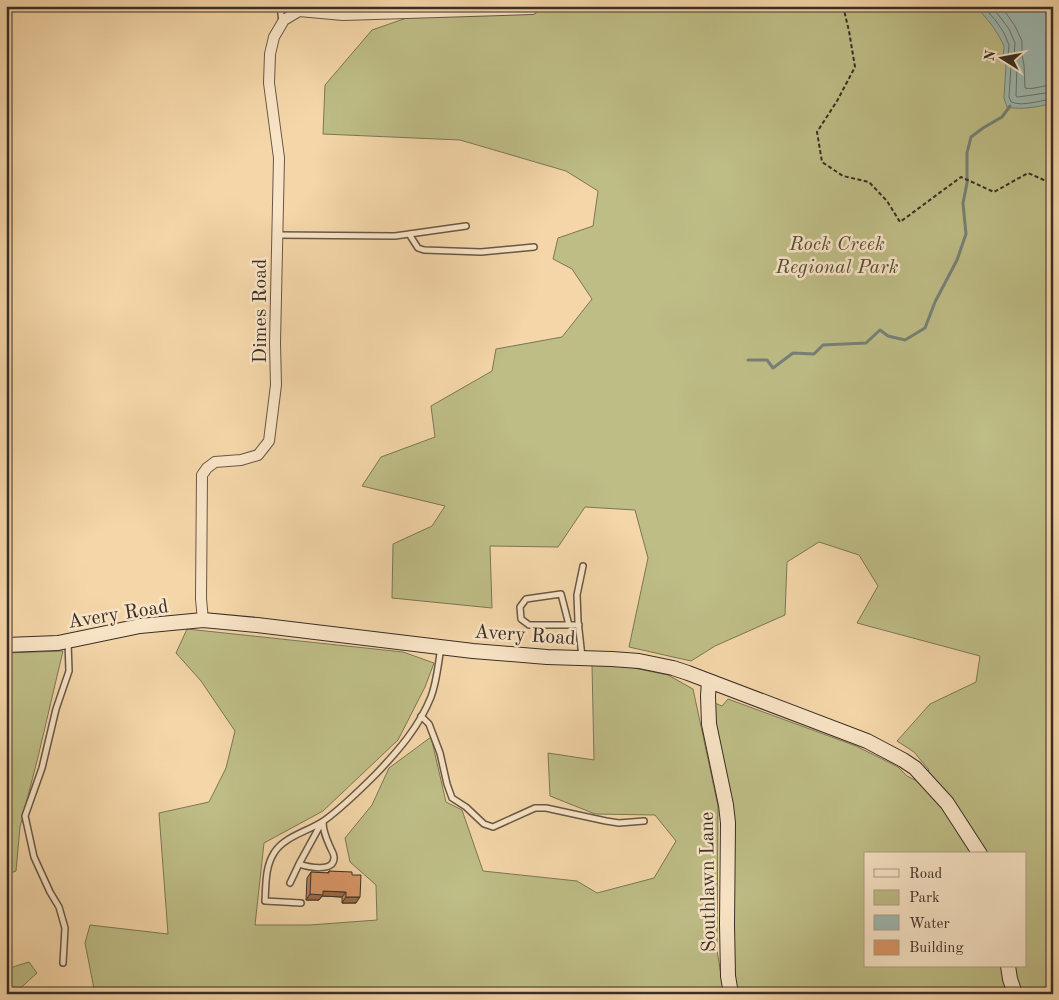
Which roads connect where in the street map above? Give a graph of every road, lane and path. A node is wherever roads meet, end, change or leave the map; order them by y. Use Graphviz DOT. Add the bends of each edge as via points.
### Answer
graph roads {
  1 [pos="280,6"];
  2 [pos="843,6"];
  3 [pos="532,9"];
  4 [pos="282,23"];
  5 [pos="1053,184"];
  6 [pos="466,226"];
  7 [pos="409,234"];
  8 [pos="277,235"];
  9 [pos="534,247"];
  10 [pos="583,566"];
  11 [pos="203,620"];
  12 [pos="569,625"];
  13 [pos="578,625"];
  14 [pos="68,641"];
  15 [pos="6,646"];
  16 [pos="441,648"];
  17 [pos="582,658"];
  18 [pos="709,682"];
  19 [pos="421,716"];
  20 [pos="644,821"];
  21 [pos="322,822"];
  22 [pos="979,852"];
  23 [pos="299,864"];
  24 [pos="290,883"];
  25 [pos="301,903"];
  26 [pos="63,964"];
  27 [pos="1008,968"];
  28 [pos="731,994"];
  29 [pos="1015,994"];
  1 -- 4 [label="lane"];
  2 -- 5 [label="path" via="855,66 817,132 822,162 842,176 869,182 887,200 900,222 961,177 994,192 1028,173"];
  3 -- 4 [label="street" via="343,16 299,11"];
  4 -- 8 [label="street, Dimes Road" via="270,54 269,83 279,158"];
  6 -- 7 [label="lane"];
  7 -- 8 [label="lane"];
  7 -- 9 [label="lane" via="418,248 424,250 481,252"];
  8 -- 11 [label="street, Dimes Road" via="276,385 270,441 258,455 215,462 202,475 200,599"];
  10 -- 13 [label="lane" via="577,596"];
  11 -- 14 [label="street, Avery Road" via="140,626"];
  11 -- 16 [label="street, Avery Road"];
  12 -- 12 [label="lane" via="529,625 520,618 520,607 526,599 561,594"];
  12 -- 13 [label="lane"];
  13 -- 17 [label="lane"];
  14 -- 15 [label="street, Avery Road"];
  14 -- 26 [label="lane" via="69,671 25,816 34,857 59,907 65,928"];
  16 -- 17 [label="street, Avery Road"];
  16 -- 19 [label="lane" via="431,696"];
  17 -- 18 [label="street, Avery Road" via="657,664"];
  18 -- 22 [label="street, Avery Road" via="867,741 903,760 915,768 947,803"];
  18 -- 28 [label="street, Southlawn Lane" via="709,724 728,823 727,924"];
  19 -- 20 [label="lane" via="429,724 440,753 452,798 484,824 493,827 534,808 606,822"];
  19 -- 21 [label="lane" via="395,754 345,805"];
  21 -- 23 [label="lane"];
  21 -- 23 [label="lane" via="334,857 332,862 324,868"];
  21 -- 25 [label="lane" via="280,846 266,874 265,901"];
  23 -- 24 [label="lane"];
  27 -- 29 [label="street"];
}
